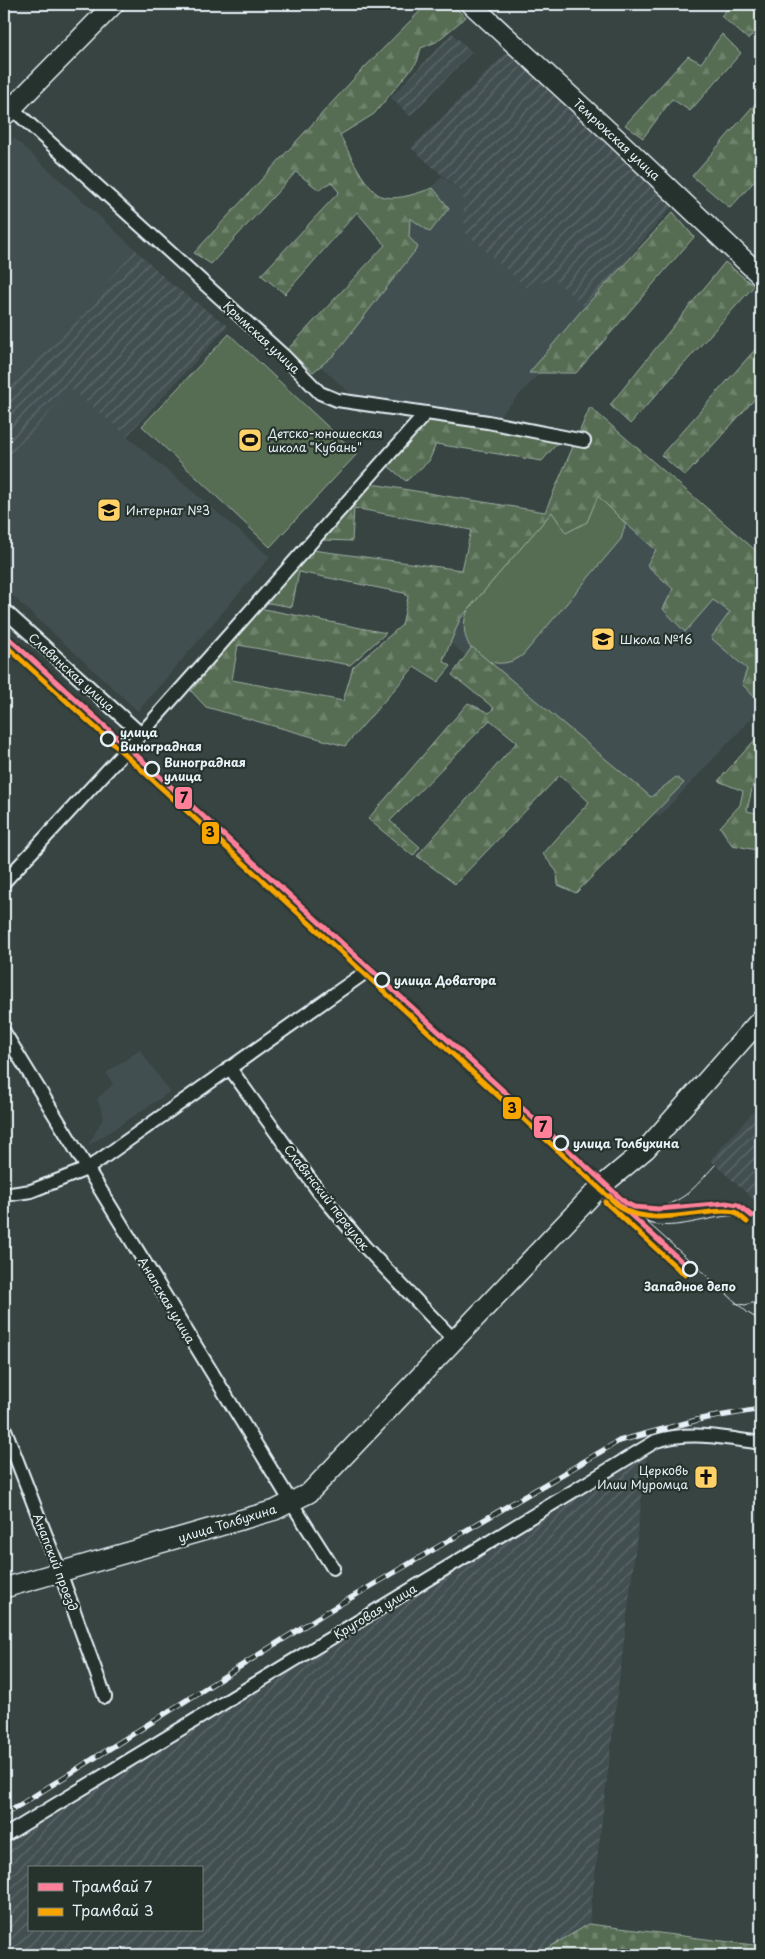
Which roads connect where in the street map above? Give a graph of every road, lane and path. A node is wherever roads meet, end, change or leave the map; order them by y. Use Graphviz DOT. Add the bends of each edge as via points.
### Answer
graph roads {
  1 [pos="114,4"];
  2 [pos="471,4"];
  3 [pos="6,108"];
  4 [pos="761,276"];
  5 [pos="426,413"];
  6 [pos="584,441"];
  7 [pos="4,610"];
  8 [pos="141,734"];
  9 [pos="4,882"];
  10 [pos="363,974"];
  11 [pos="761,1019"];
  12 [pos="4,1032"];
  13 [pos="229,1067"];
  14 [pos="87,1169"];
  15 [pos="4,1195"];
  16 [pos="454,1340"];
  17 [pos="4,1427"];
  18 [pos="761,1443"];
  19 [pos="291,1502"];
  20 [pos="333,1568"];
  21 [pos="60,1572"];
  22 [pos="4,1588"];
  23 [pos="105,1697"];
  24 [pos="4,1836"];
  1 -- 3 [label="street"];
  2 -- 4 [label="street, Темрюкская улица"];
  3 -- 5 [label="street, Крымская улица" via="285,357 320,393 336,400"];
  5 -- 6 [label="street, Крымская улица"];
  5 -- 8 [label="street"];
  7 -- 8 [label="street, Славянская улица"];
  8 -- 9 [label="street"];
  10 -- 13 [label="street"];
  11 -- 16 [label="street, улица Толбухина" via="646,1149 598,1190"];
  12 -- 14 [label="street, Анапская улица"];
  13 -- 14 [label="street"];
  13 -- 16 [label="street, Славянский переулок" via="325,1199 365,1247"];
  14 -- 15 [label="street" via="31,1190"];
  14 -- 19 [label="street, Анапская улица"];
  16 -- 19 [label="street, улица Толбухина" via="309,1493"];
  17 -- 21 [label="street, Анапский проезд"];
  18 -- 24 [label="street, Круговая улица" via="700,1435 656,1441"];
  19 -- 20 [label="street, Анапская улица"];
  19 -- 21 [label="street, улица Толбухина" via="275,1510"];
  21 -- 22 [label="street, улица Толбухина"];
  21 -- 23 [label="street, Анапский проезд"];
}
